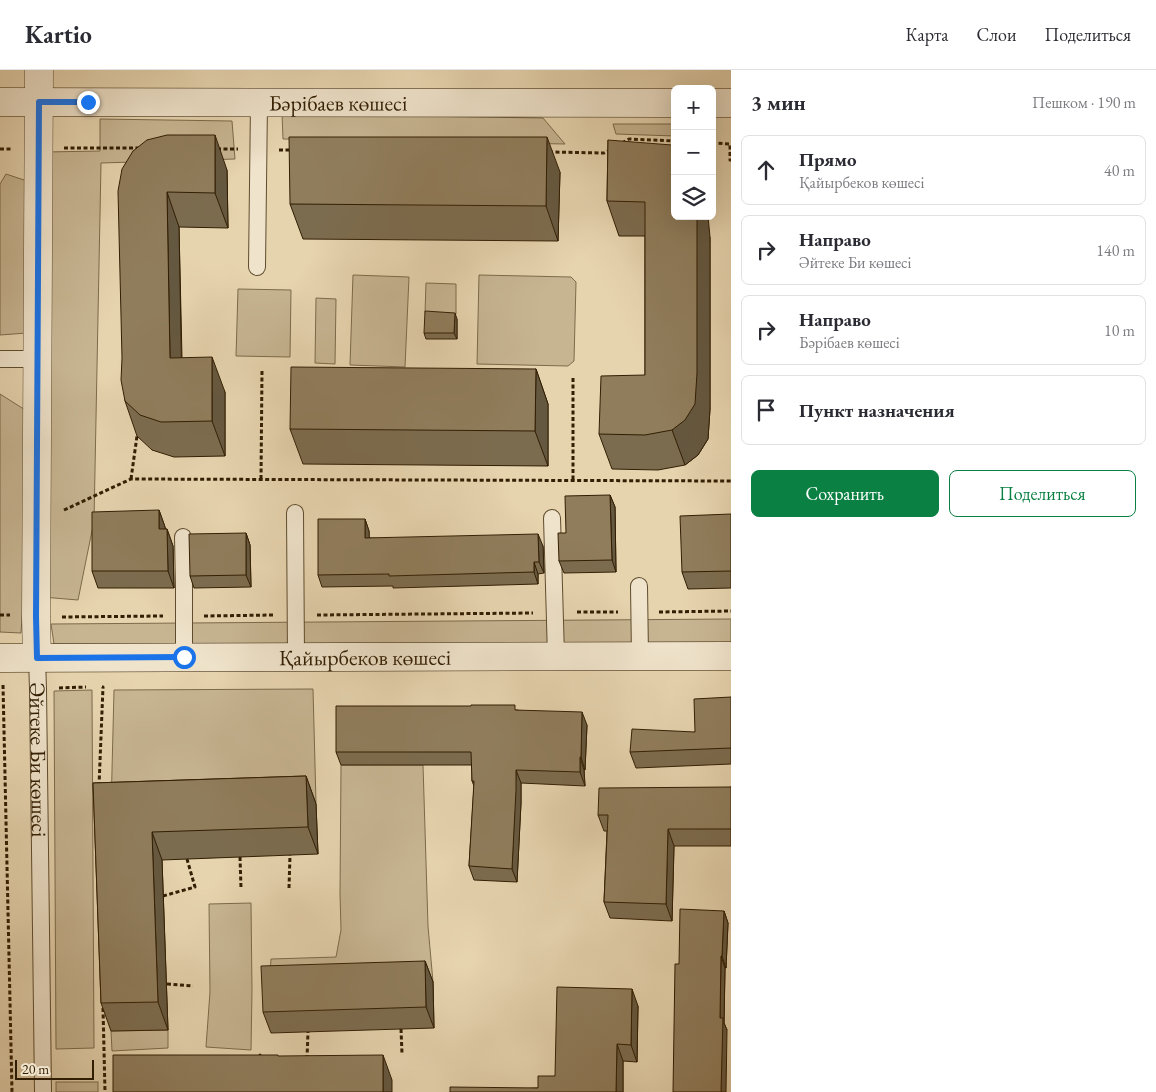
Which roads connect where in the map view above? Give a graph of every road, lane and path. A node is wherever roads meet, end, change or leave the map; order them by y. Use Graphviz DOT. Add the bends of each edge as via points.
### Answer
graph roads {
  1 [pos="39,70"];
  2 [pos="0,102"];
  3 [pos="39,102"];
  4 [pos="259,102"];
  5 [pos="671,103"];
  6 [pos="716,103"];
  7 [pos="731,103"];
  8 [pos="671,142"];
  9 [pos="716,143"];
  10 [pos="621,144"];
  11 [pos="62,148"];
  12 [pos="144,148"];
  13 [pos="612,148"];
  14 [pos="211,149"];
  15 [pos="258,149"];
  16 [pos="297,150"];
  17 [pos="542,152"];
  18 [pos="731,160"];
  19 [pos="257,267"];
  20 [pos="0,359"];
  21 [pos="37,359"];
  22 [pos="262,371"];
  23 [pos="573,378"];
  24 [pos="137,436"];
  25 [pos="130,479"];
  26 [pos="262,479"];
  27 [pos="573,480"];
  28 [pos="731,481"];
  29 [pos="58,512"];
  30 [pos="294,513"];
  31 [pos="552,518"];
  32 [pos="183,537"];
  33 [pos="639,586"];
  34 [pos="731,611"];
  35 [pos="640,612"];
  36 [pos="555,613"];
  37 [pos="295,615"];
  38 [pos="184,616"];
  39 [pos="58,617"];
  40 [pos="556,656"];
  41 [pos="640,656"];
  42 [pos="731,656"];
  43 [pos="184,657"];
  44 [pos="296,657"];
  45 [pos="37,658"];
  46 [pos="1,675"];
  47 [pos="38,689"];
  48 [pos="99,786"];
  49 [pos="290,855"];
  50 [pos="240,857"];
  51 [pos="187,859"];
  52 [pos="241,888"];
  53 [pos="289,888"];
  54 [pos="164,896"];
  55 [pos="167,984"];
  56 [pos="193,986"];
  57 [pos="103,1004"];
  58 [pos="400,1029"];
  59 [pos="308,1032"];
  60 [pos="263,1053"];
  61 [pos="402,1054"];
  62 [pos="256,1058"];
  63 [pos="307,1061"];
  64 [pos="12,1092"];
  65 [pos="43,1092"];
  66 [pos="106,1092"];
  1 -- 3 [label="street, Әйтеке Би көшесі"];
  2 -- 3 [label="street, Бәрібаев көшесі"];
  3 -- 4 [label="street, Бәрібаев көшесі"];
  3 -- 21 [label="street, Әйтеке Би көшесі"];
  4 -- 5 [label="street, Бәрібаев көшесі"];
  4 -- 15 [label="lane"];
  6 -- 7 [label="street"];
  8 -- 10 [label="path" via="629,139"];
  9 -- 18 [label="path" via="730,144"];
  11 -- 12 [label="path"];
  13 -- 17 [label="path" via="604,153"];
  14 -- 15 [label="path"];
  15 -- 16 [label="path"];
  15 -- 19 [label="lane"];
  20 -- 21 [label="lane"];
  21 -- 45 [label="street, Әйтеке Би көшесі"];
  22 -- 26 [label="path"];
  23 -- 27 [label="path"];
  24 -- 25 [label="path"];
  25 -- 26 [label="path"];
  25 -- 29 [label="path"];
  26 -- 27 [label="path"];
  27 -- 28 [label="path"];
  30 -- 37 [label="lane"];
  31 -- 36 [label="lane"];
  32 -- 38 [label="lane"];
  33 -- 35 [label="lane"];
  34 -- 35 [label="path"];
  35 -- 36 [label="path"];
  35 -- 41 [label="lane"];
  36 -- 37 [label="path"];
  36 -- 40 [label="lane"];
  37 -- 38 [label="path"];
  37 -- 44 [label="lane"];
  38 -- 39 [label="path"];
  38 -- 43 [label="lane"];
  40 -- 41 [label="street, Қайырбеков көшесі"];
  40 -- 44 [label="street, Қайырбеков көшесі"];
  41 -- 42 [label="street, Қайырбеков көшесі"];
  43 -- 44 [label="street, Қайырбеков көшесі"];
  43 -- 45 [label="street, Қайырбеков көшесі"];
  45 -- 46 [label="street, Қайырбеков көшесі"];
  45 -- 47 [label="lane, Әйтеке Би көшесі"];
  46 -- 47 [label="path"];
  46 -- 64 [label="path"];
  47 -- 48 [label="path" via="103,687"];
  47 -- 65 [label="lane, Әйтеке Би көшесі"];
  49 -- 53 [label="path"];
  50 -- 52 [label="path"];
  51 -- 54 [label="path" via="194,887"];
  55 -- 56 [label="path"];
  57 -- 66 [label="path"];
  58 -- 61 [label="path"];
  59 -- 63 [label="path"];
  60 -- 62 [label="path"];
}
